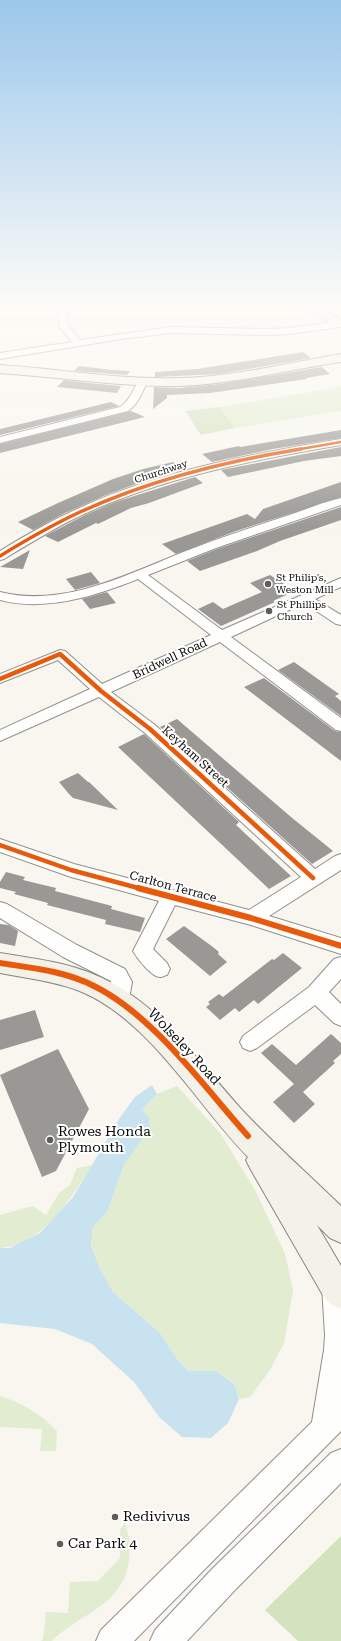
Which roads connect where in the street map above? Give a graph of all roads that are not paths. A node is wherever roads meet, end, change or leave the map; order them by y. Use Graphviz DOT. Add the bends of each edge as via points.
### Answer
graph roads {
  1 [pos="126,381"];
  2 [pos="187,381"];
  3 [pos="142,382"];
  4 [pos="0,440"];
  5 [pos="341,442"];
  6 [pos="341,501"];
  7 [pos="0,556"];
  8 [pos="140,575"];
  9 [pos="341,582"];
  10 [pos="0,596"];
  11 [pos="305,598"];
  12 [pos="341,621"];
  13 [pos="221,636"];
  14 [pos="0,679"];
  15 [pos="101,691"];
  16 [pos="341,726"];
  17 [pos="0,736"];
  18 [pos="0,845"];
  19 [pos="341,861"];
  20 [pos="313,878"];
  21 [pos="170,897"];
  22 [pos="0,909"];
  23 [pos="251,918"];
  24 [pos="341,946"];
  25 [pos="0,963"];
  26 [pos="341,965"];
  27 [pos="160,969"];
  28 [pos="316,993"];
  29 [pos="119,999"];
  30 [pos="341,1016"];
  31 [pos="250,1042"];
  32 [pos="248,1136"];
  33 [pos="341,1227"];
  34 [pos="338,1290"];
  35 [pos="336,1419"];
  36 [pos="340,1464"];
  37 [pos="112,1641"];
  38 [pos="166,1641"];
  1 -- 3 [label="street"];
  2 -- 3 [label="street"];
  3 -- 4 [label="street" via="136,400 124,410"];
  5 -- 7 [label="street, Churchway" via="221,464 152,483 48,527"];
  6 -- 8 [label="street" via="211,546"];
  8 -- 10 [label="street" via="84,593 49,599 27,600"];
  8 -- 13 [label="street"];
  9 -- 11 [label="street, Bridwell Road"];
  11 -- 12 [label="street"];
  11 -- 13 [label="street, Bridwell Road"];
  13 -- 15 [label="street, Bridwell Road"];
  13 -- 16 [label="street"];
  14 -- 15 [label="street, Keyham Street" via="60,654"];
  15 -- 17 [label="street, Bridwell Road"];
  15 -- 20 [label="street, Keyham Street" via="150,729"];
  18 -- 21 [label="street, Carlton Terrace" via="71,870"];
  19 -- 20 [label="street"];
  20 -- 23 [label="street"];
  21 -- 23 [label="street, Carlton Terrace"];
  21 -- 27 [label="street, Carlton Terrace" via="143,951"];
  22 -- 29 [label="street" via="70,951 118,975 122,982"];
  23 -- 24 [label="street, Carlton Terrace"];
  25 -- 29 [label="street, Wolseley Road" via="75,978"];
  26 -- 28 [label="street"];
  28 -- 30 [label="street"];
  28 -- 31 [label="street"];
  29 -- 32 [label="street, Wolseley Road" via="170,1047"];
  32 -- 33 [label="street, Wolseley Road"];
  32 -- 34 [label="street, Wolseley Road"];
  34 -- 35 [label="street, Wolseley Road"];
  35 -- 37 [label="street"];
  36 -- 38 [label="street"];
}
